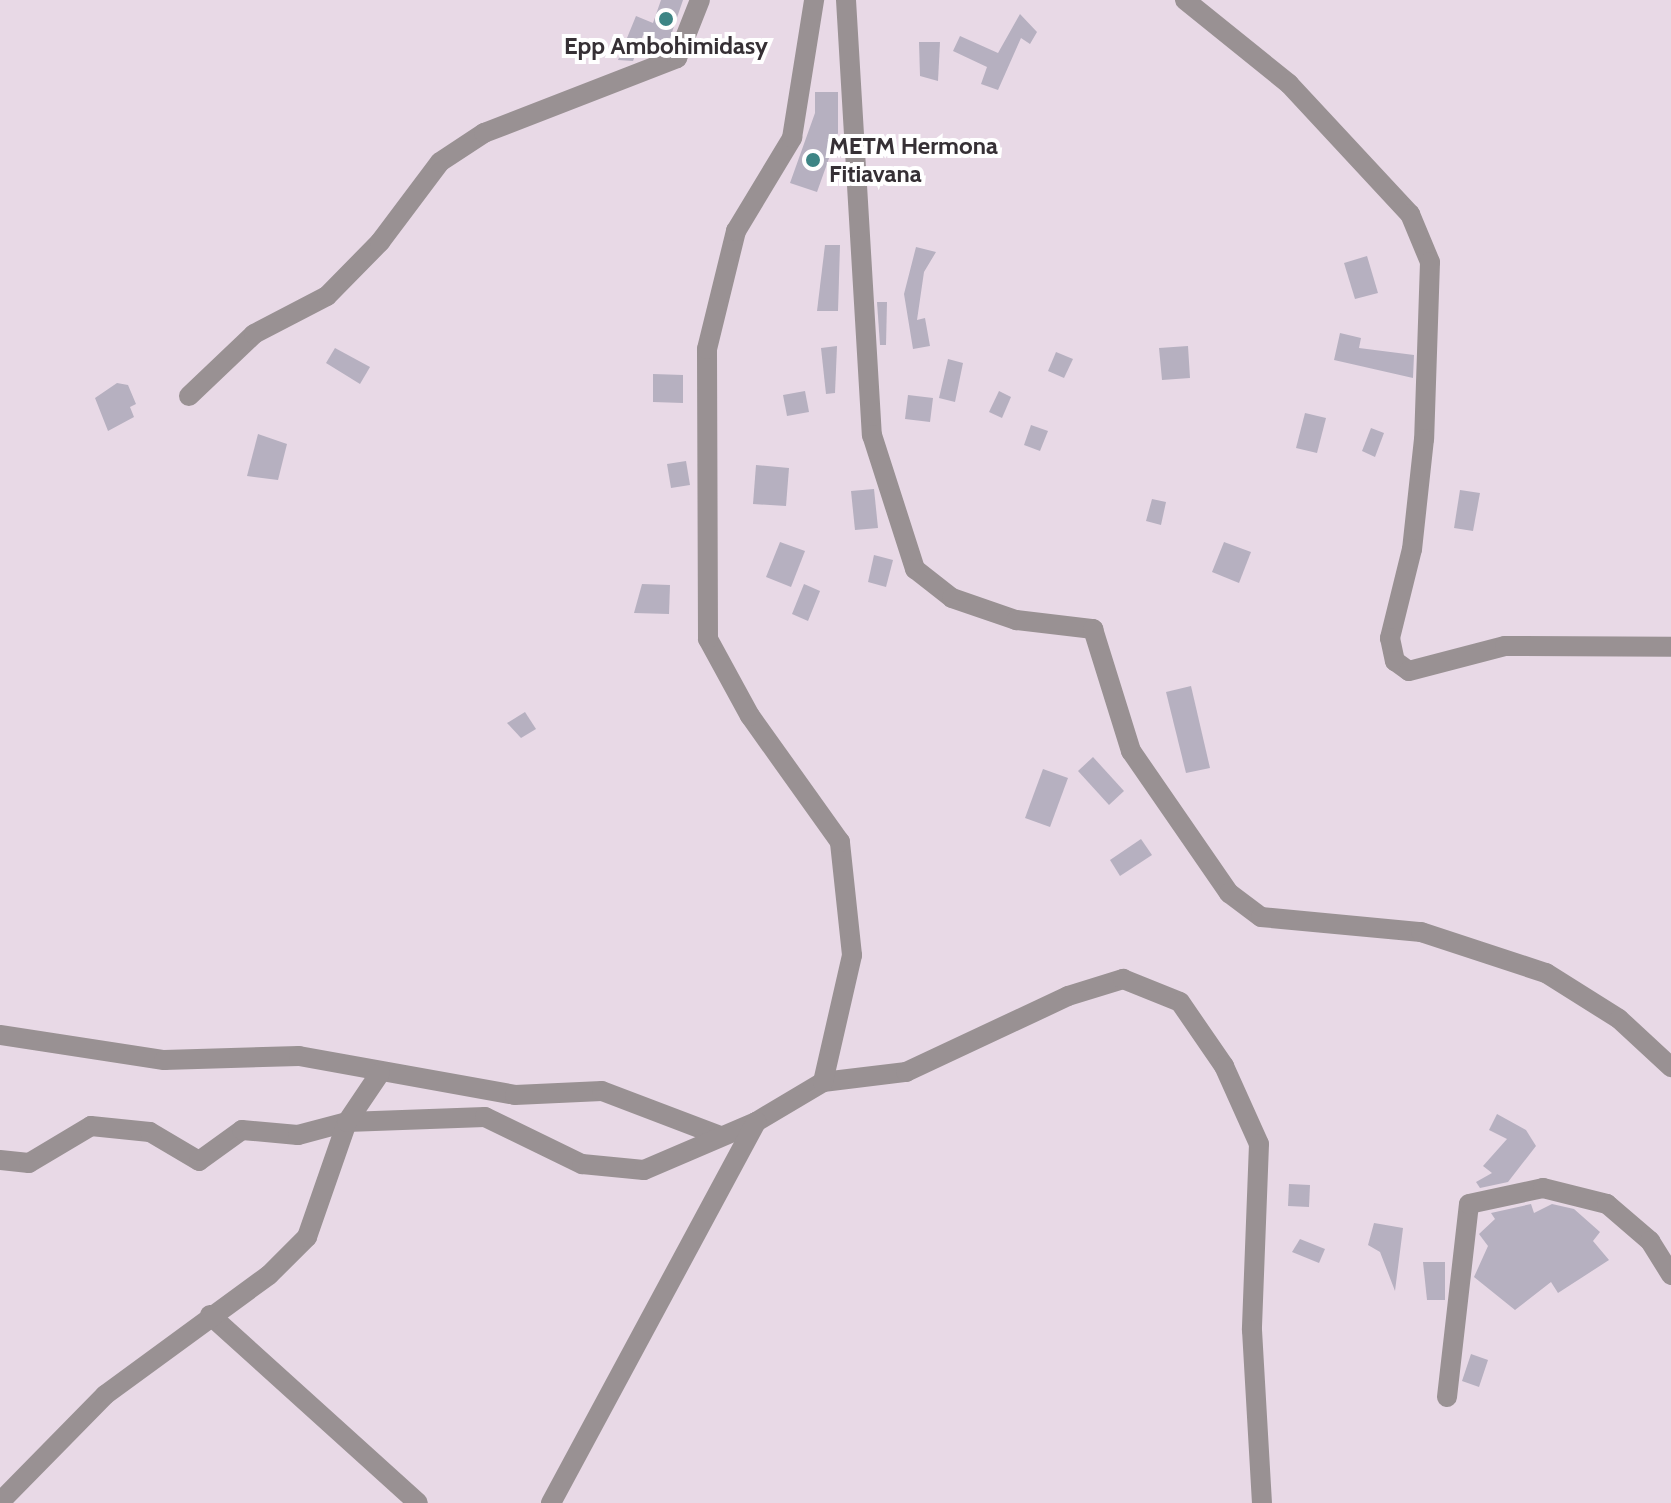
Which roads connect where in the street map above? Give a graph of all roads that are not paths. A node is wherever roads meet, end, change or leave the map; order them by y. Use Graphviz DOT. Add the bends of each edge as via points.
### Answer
graph roads {
  1 [pos="700,0"];
  2 [pos="814,0"];
  3 [pos="846,0"];
  4 [pos="1185,0"];
  5 [pos="189,396"];
  6 [pos="1671,647"];
  7 [pos="0,1035"];
  8 [pos="1671,1067"];
  9 [pos="380,1073"];
  10 [pos="823,1082"];
  11 [pos="347,1122"];
  12 [pos="756,1122"];
  13 [pos="718,1135"];
  14 [pos="0,1160"];
  15 [pos="1671,1275"];
  16 [pos="210,1315"];
  17 [pos="1447,1397"];
  18 [pos="0,1502"];
  19 [pos="418,1503"];
  20 [pos="551,1503"];
  21 [pos="1262,1503"];
  1 -- 5 [label="street" via="677,58 484,133 440,162 380,242 327,296 254,334"];
  2 -- 10 [label="street" via="792,138 736,231 707,349 708,639 750,716 840,842 852,955"];
  3 -- 8 [label="street" via="872,435 915,569 952,598 1016,620 1093,629 1131,751 1229,893 1261,917 1421,932 1546,973 1619,1019"];
  4 -- 6 [label="street" via="1289,84 1400,203 1430,262 1424,439 1412,549 1390,638 1395,661 1409,671 1505,646"];
  7 -- 9 [label="street" via="164,1060 299,1056"];
  9 -- 11 [label="street"];
  9 -- 13 [label="street" via="515,1095 602,1091"];
  10 -- 12 [label="street"];
  10 -- 21 [label="street" via="906,1072 1068,996 1123,979 1180,1002 1224,1066 1259,1144 1252,1330"];
  11 -- 13 [label="street" via="485,1117 582,1164 617,1171 644,1170"];
  11 -- 14 [label="street" via="298,1135 242,1130 199,1161 150,1132 91,1126 29,1163"];
  11 -- 16 [label="street" via="307,1237 269,1275"];
  12 -- 13 [label="street"];
  12 -- 20 [label="street"];
  15 -- 17 [label="street" via="1650,1241 1607,1204 1543,1188 1469,1204"];
  16 -- 18 [label="street" via="105,1395"];
  16 -- 19 [label="street"];
}
